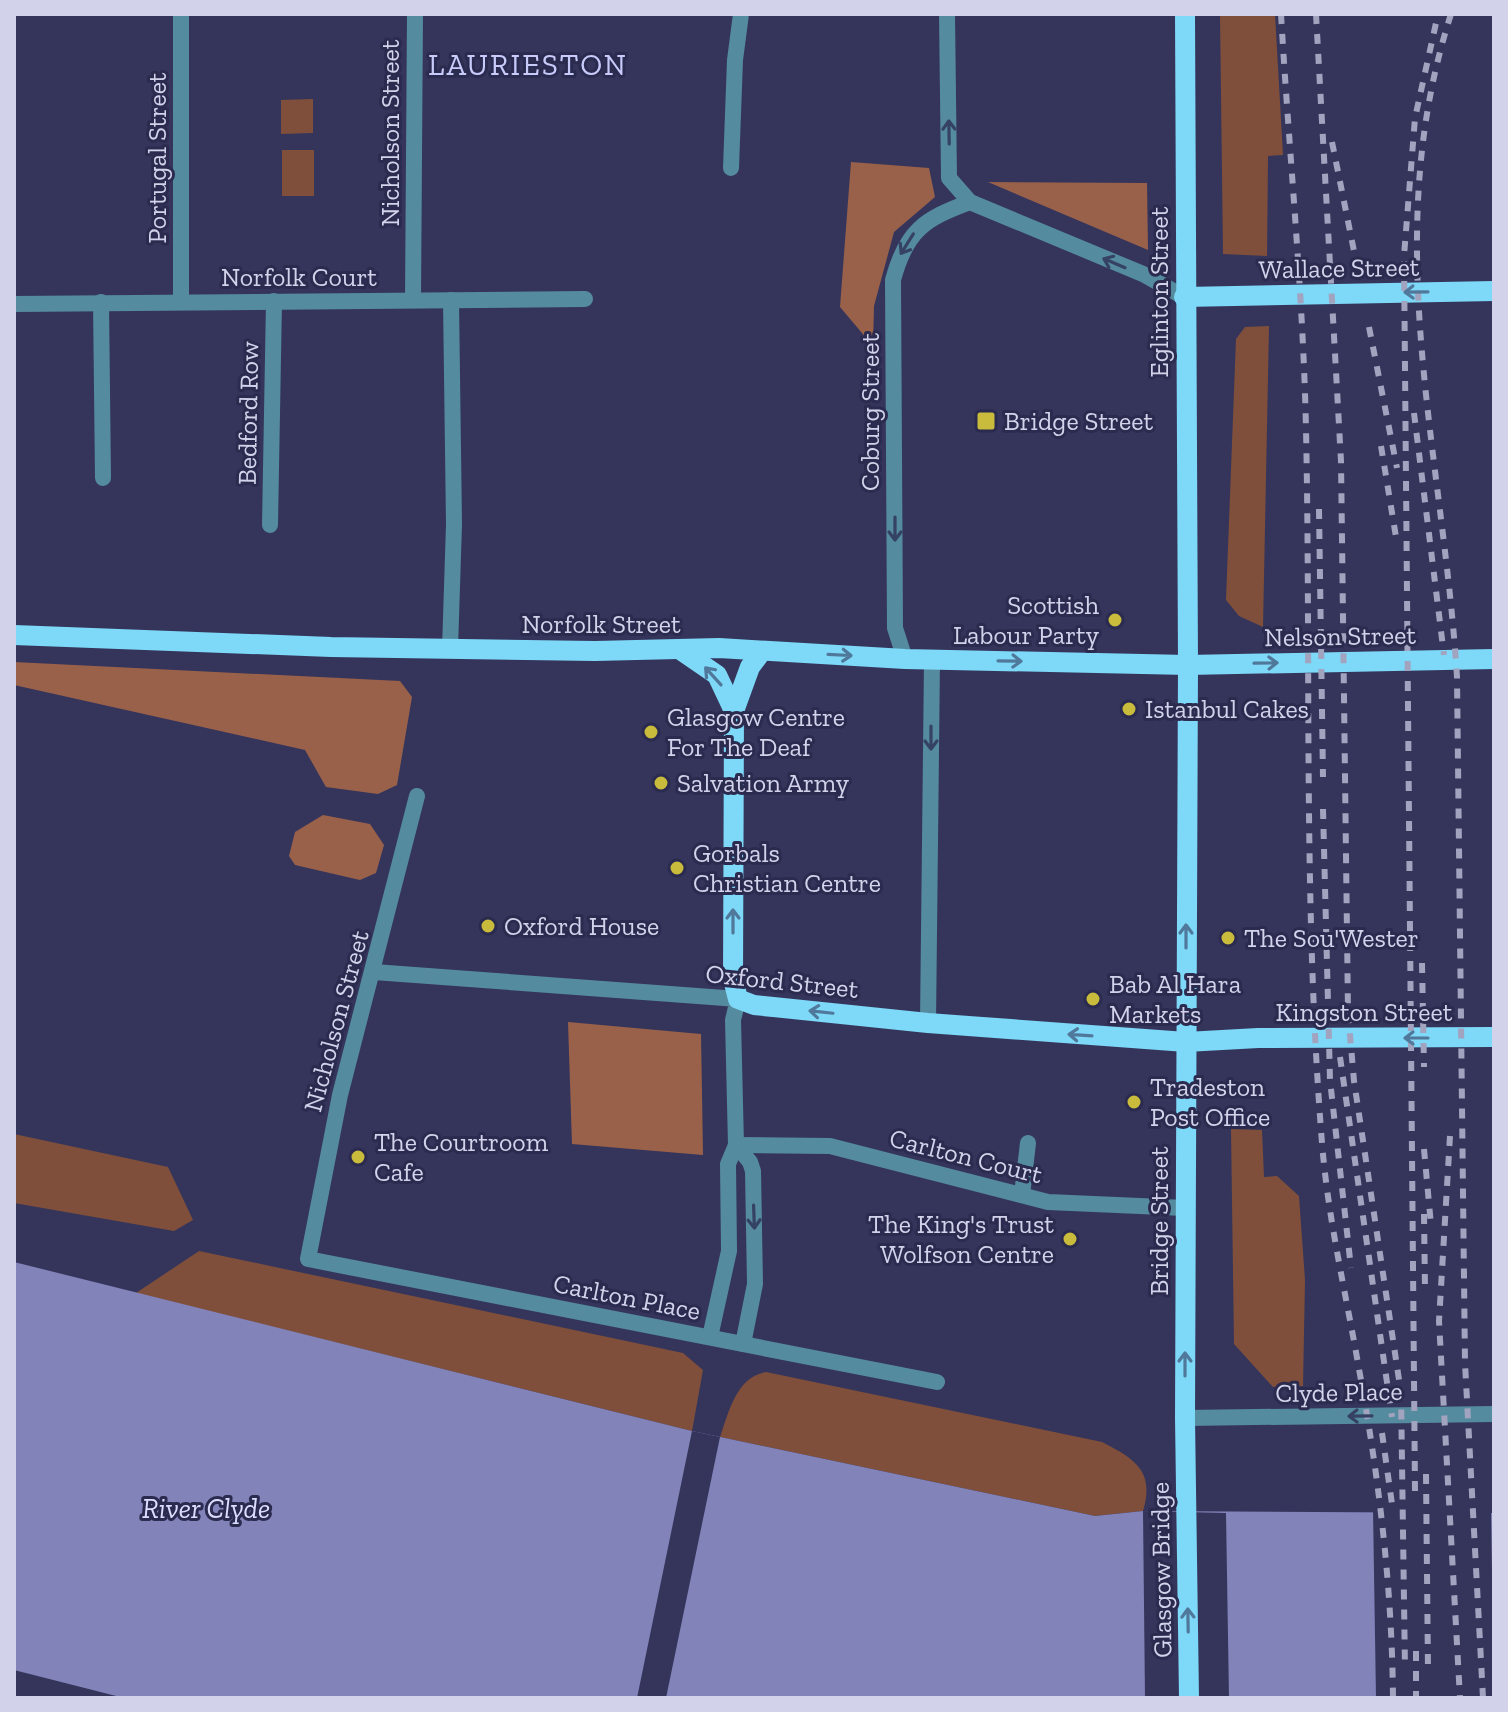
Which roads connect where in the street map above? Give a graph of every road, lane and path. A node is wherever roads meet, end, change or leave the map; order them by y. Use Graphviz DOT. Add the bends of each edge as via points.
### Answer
graph roads {
  1 [pos="181,14"];
  2 [pos="415,14"];
  3 [pos="741,14"];
  4 [pos="947,14"];
  5 [pos="1185,14"];
  6 [pos="731,168"];
  7 [pos="970,202"];
  8 [pos="1494,291"];
  9 [pos="1184,297"];
  10 [pos="585,299"];
  11 [pos="413,300"];
  12 [pos="451,300"];
  13 [pos="274,301"];
  14 [pos="101,302"];
  15 [pos="181,302"];
  16 [pos="14,304"];
  17 [pos="103,478"];
  18 [pos="270,525"];
  19 [pos="14,635"];
  20 [pos="450,649"];
  21 [pos="682,651"];
  22 [pos="762,651"];
  23 [pos="905,659"];
  24 [pos="1494,659"];
  25 [pos="932,660"];
  26 [pos="1188,665"];
  27 [pos="734,711"];
  28 [pos="417,796"];
  29 [pos="374,972"];
  30 [pos="738,999"];
  31 [pos="928,1023"];
  32 [pos="1494,1037"];
  33 [pos="1186,1042"];
  34 [pos="1028,1143"];
  35 [pos="736,1145"];
  36 [pos="1022,1195"];
  37 [pos="1185,1208"];
  38 [pos="308,1259"];
  39 [pos="710,1337"];
  40 [pos="743,1344"];
  41 [pos="937,1382"];
  42 [pos="1494,1414"];
  43 [pos="1185,1418"];
  44 [pos="1186,1442"];
  45 [pos="1189,1698"];
  1 -- 15 [label="street, Portugal Street"];
  2 -- 11 [label="street, Nicholson Street"];
  3 -- 6 [label="street"];
  7 -- 4 [label="street, one-way" via="949,178"];
  5 -- 9 [label="main road, Eglinton Street"];
  9 -- 7 [label="street, one-way" via="1143,274"];
  7 -- 23 [label="street, Coburg Street, one-way" via="932,217 913,234 893,280 895,628"];
  8 -- 9 [label="main road, Wallace Street, one-way"];
  9 -- 26 [label="main road, Eglinton Street"];
  10 -- 12 [label="street, Norfolk Court"];
  11 -- 12 [label="street, Norfolk Court"];
  11 -- 13 [label="street, Norfolk Court"];
  12 -- 20 [label="street"];
  13 -- 15 [label="street, Norfolk Court"];
  13 -- 18 [label="street, Bedford Row"];
  14 -- 15 [label="street, Norfolk Court"];
  14 -- 16 [label="street, Norfolk Court"];
  14 -- 17 [label="street"];
  19 -- 20 [label="main road, Norfolk Street"];
  20 -- 21 [label="main road, Norfolk Street"];
  21 -- 22 [label="main road, Norfolk Street"];
  27 -- 21 [label="main road, one-way" via="717,675"];
  22 -- 23 [label="main road, Norfolk Street, one-way"];
  22 -- 27 [label="main road" via="750,667"];
  23 -- 25 [label="main road, Norfolk Street"];
  26 -- 24 [label="main road, Nelson Street, one-way"];
  25 -- 26 [label="main road, Norfolk Street, one-way"];
  25 -- 31 [label="street, one-way"];
  33 -- 26 [label="main road, Bridge Street, one-way"];
  30 -- 27 [label="main road, one-way" via="733,979"];
  28 -- 29 [label="street, Nicholson Street"];
  29 -- 30 [label="street, Oxford Street"];
  29 -- 38 [label="street, Nicholson Street" via="340,1095"];
  31 -- 30 [label="main road, Oxford Street, one-way"];
  30 -- 35 [label="street" via="733,1020"];
  33 -- 31 [label="main road, Oxford Street, one-way"];
  32 -- 33 [label="main road, Kingston Street, one-way"];
  33 -- 37 [label="main road, Bridge Street"];
  34 -- 36 [label="street"];
  35 -- 36 [label="street, Carlton Court" via="830,1146"];
  35 -- 39 [label="street" via="728,1164 729,1251"];
  35 -- 40 [label="street, one-way" via="753,1171 756,1254"];
  36 -- 37 [label="street, Carlton Court" via="1048,1202"];
  43 -- 37 [label="main road, Bridge Street, one-way"];
  38 -- 39 [label="street, Carlton Place"];
  39 -- 40 [label="street, Carlton Place"];
  40 -- 41 [label="street, Carlton Place"];
  42 -- 43 [label="street, Clyde Place, one-way"];
  43 -- 44 [label="main road, Bridge Street"];
  45 -- 44 [label="main road, Glasgow Bridge, one-way"];
}
